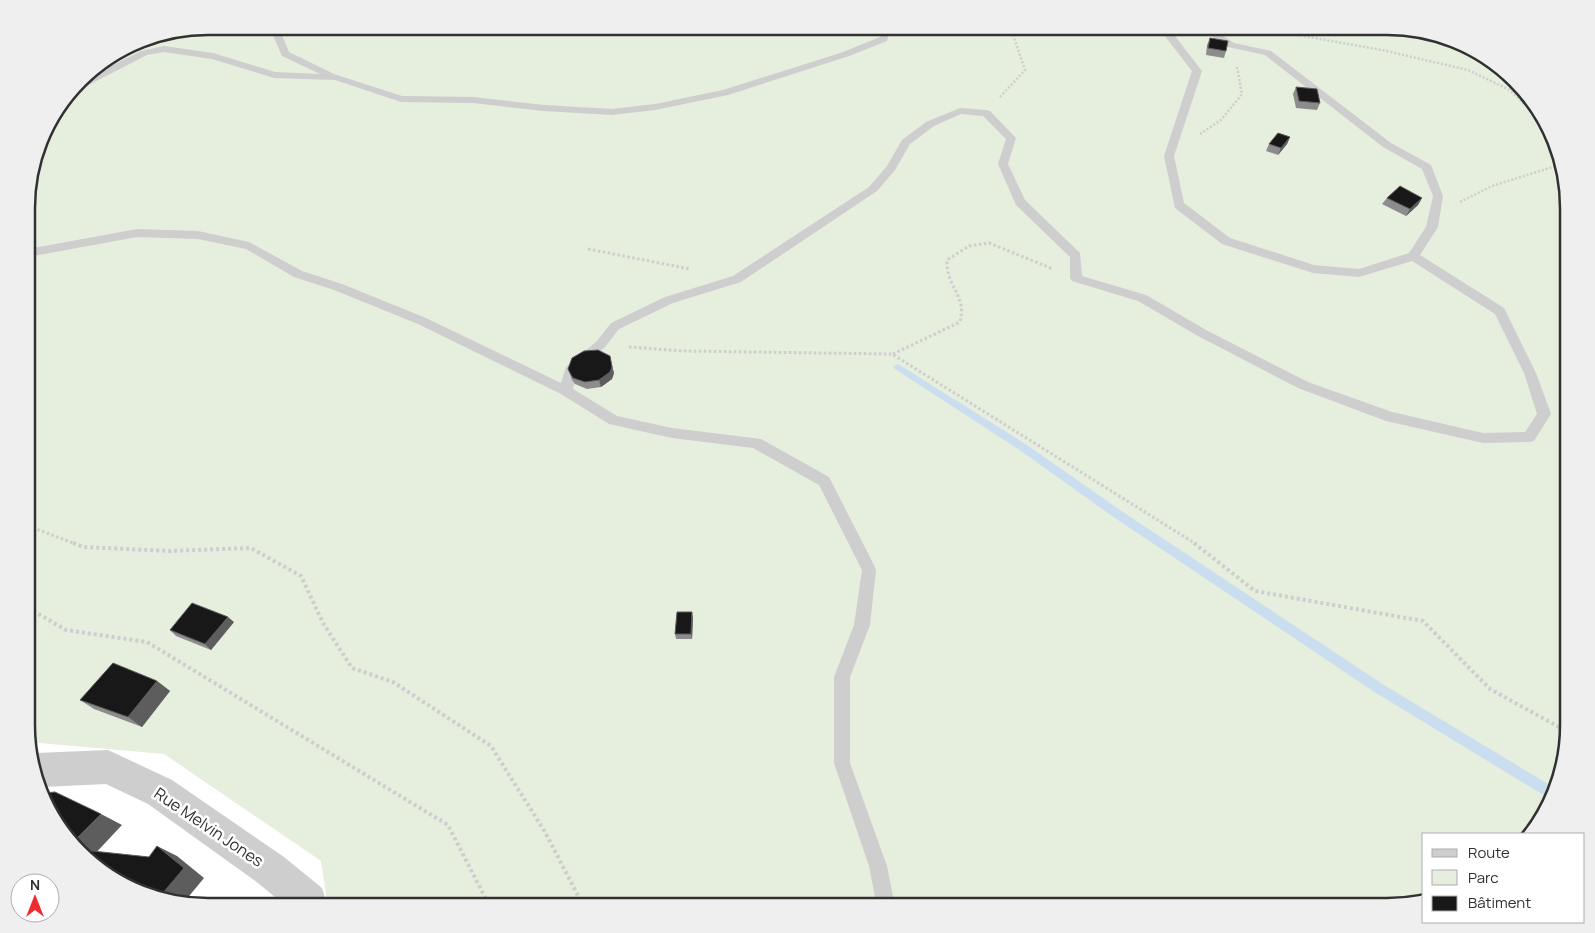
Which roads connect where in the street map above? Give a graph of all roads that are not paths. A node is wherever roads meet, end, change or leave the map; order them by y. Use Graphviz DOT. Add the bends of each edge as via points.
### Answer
graph roads {
  1 [pos="277,35"];
  2 [pos="885,35"];
  3 [pos="1170,35"];
  4 [pos="1215,35"];
  5 [pos="336,78"];
  6 [pos="93,79"];
  7 [pos="35,252"];
  8 [pos="1413,256"];
  9 [pos="566,391"];
  10 [pos="41,770"];
  11 [pos="305,898"];
  12 [pos="884,898"];
  1 -- 5 [label="lane" via="285,54"];
  2 -- 5 [label="lane" via="884,39 846,54 725,93 612,112 473,100 401,99"];
  3 -- 8 [label="lane" via="1197,71 1169,156 1179,205 1226,241 1312,269 1359,273"];
  4 -- 8 [label="lane" via="1231,45 1268,53 1387,145 1427,167 1438,196 1432,227"];
  5 -- 6 [label="lane" via="274,75 212,56 164,49 144,53"];
  7 -- 9 [label="lane" via="137,233 198,235 249,246 298,274 422,321"];
  8 -- 9 [label="lane" via="1500,311 1530,372 1544,414 1529,437 1483,438 1391,417 1303,385 1142,298 1076,278 1076,256 1020,202 1003,164 1011,138 986,113 960,111 930,124 906,142 891,168 873,188 738,279 669,300 615,326 601,344 571,370"];
  9 -- 12 [label="lane" via="614,420 672,433 756,443 824,481 869,570 862,625 842,677 842,763 878,866"];
  10 -- 11 [label="street, Rue Melvin Jones" via="108,767 160,792"];
}
